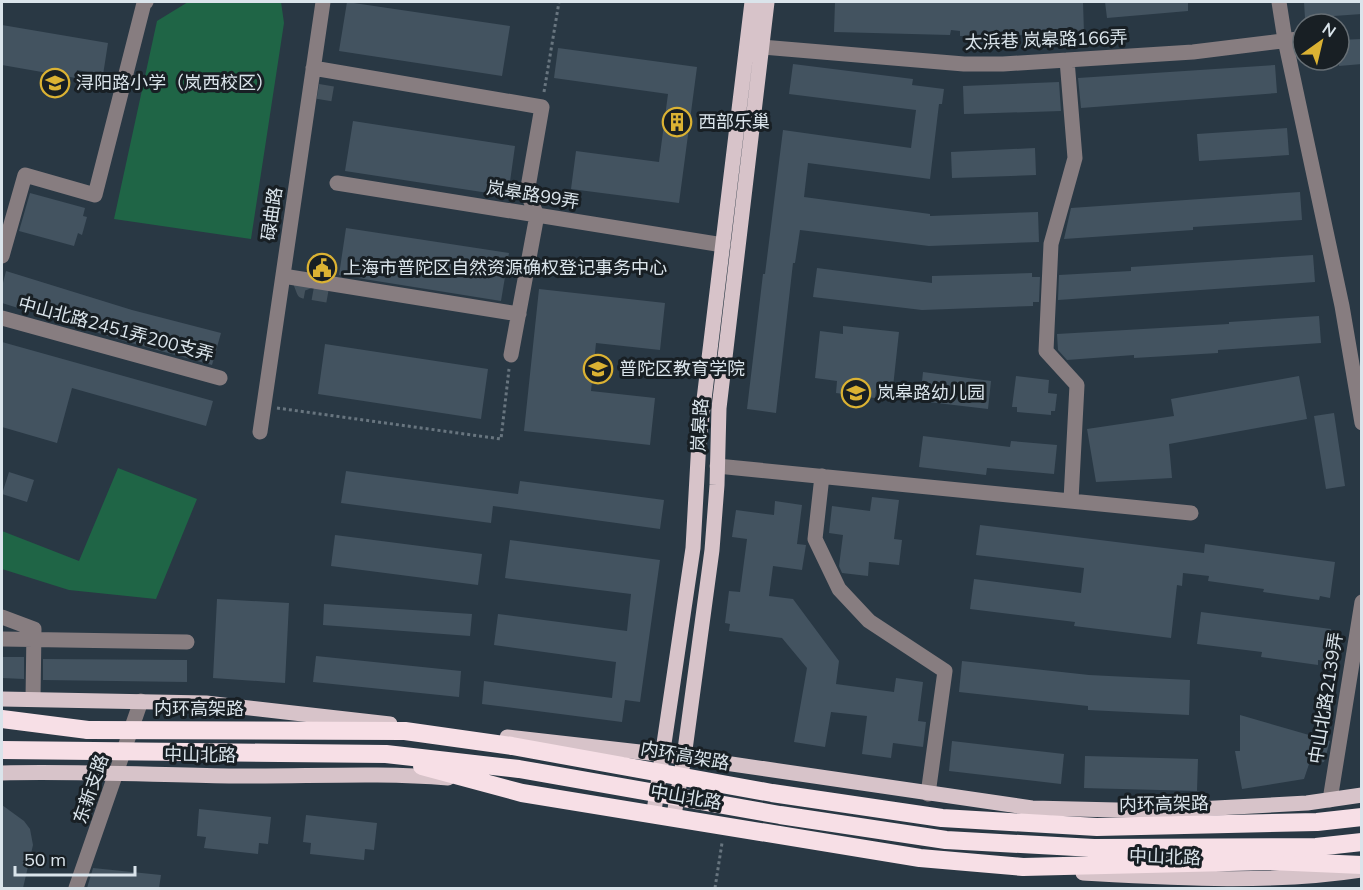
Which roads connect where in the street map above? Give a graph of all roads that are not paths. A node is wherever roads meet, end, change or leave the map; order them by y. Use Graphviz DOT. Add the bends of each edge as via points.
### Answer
graph roads {
  1 [pos="146,2"];
  2 [pos="323,2"];
  3 [pos="752,2"];
  4 [pos="767,2"];
  5 [pos="1279,2"];
  6 [pos="1291,39"];
  7 [pos="754,47"];
  8 [pos="1067,60"];
  9 [pos="314,68"];
  10 [pos="1297,72"];
  11 [pos="338,183"];
  12 [pos="537,215"];
  13 [pos="723,245"];
  14 [pos="2,256"];
  15 [pos="283,276"];
  16 [pos="519,314"];
  17 [pos="2,318"];
  18 [pos="511,355"];
  19 [pos="220,378"];
  20 [pos="1362,423"];
  21 [pos="260,432"];
  22 [pos="717,466"];
  23 [pos="822,476"];
  24 [pos="1071,500"];
  25 [pos="1191,513"];
  26 [pos="1362,602"];
  27 [pos="2,617"];
  28 [pos="2,639"];
  29 [pos="34,639"];
  30 [pos="188,642"];
  31 [pos="2,699"];
  32 [pos="33,699"];
  33 [pos="141,701"];
  34 [pos="2,719"];
  35 [pos="2,729"];
  36 [pos="88,730"];
  37 [pos="2,750"];
  38 [pos="386,754"];
  39 [pos="663,755"];
  40 [pos="684,757"];
  41 [pos="117,772"];
  42 [pos="2,773"];
  43 [pos="928,794"];
  44 [pos="1362,795"];
  45 [pos="1330,800"];
  46 [pos="654,811"];
  47 [pos="674,815"];
  48 [pos="1362,817"];
  49 [pos="1362,842"];
  50 [pos="1362,865"];
  51 [pos="1362,870"];
  52 [pos="1276,876"];
  53 [pos="76,888"];
  1 -- 14 [label="street" via="95,195 25,175"];
  2 -- 9 [label="street, 碌曲路"];
  3 -- 7 [label="main road, 岚皋路"];
  4 -- 7 [label="main road, 岚皋路"];
  5 -- 6 [label="street"];
  6 -- 8 [label="street, 太浜巷 岚皋路166弄" via="1193,52"];
  7 -- 8 [label="street, 太浜巷 岚皋路166弄" via="964,64"];
  7 -- 13 [label="main road, 岚皋路"];
  7 -- 22 [label="main road, 岚皋路" via="719,408"];
  8 -- 24 [label="street" via="1075,158 1051,244 1046,351 1077,385"];
  9 -- 12 [label="street" via="542,107 527,193"];
  9 -- 15 [label="street, 碌曲路"];
  10 -- 20 [label="street"];
  11 -- 12 [label="street, 岚皋路99弄"];
  12 -- 13 [label="street, 岚皋路99弄"];
  12 -- 16 [label="street"];
  13 -- 39 [label="main road, 岚皋路" via="699,441 693,548"];
  15 -- 16 [label="street"];
  15 -- 21 [label="street, 碌曲路"];
  16 -- 18 [label="street"];
  17 -- 19 [label="street, 中山北路2451弄200支弄"];
  22 -- 23 [label="street"];
  22 -- 40 [label="main road, 岚皋路" via="712,550"];
  23 -- 24 [label="street"];
  23 -- 43 [label="street" via="815,539 839,589 869,621 945,671"];
  24 -- 25 [label="street"];
  26 -- 45 [label="street, 中山北路2139弄"];
  27 -- 29 [label="street" via="34,629"];
  28 -- 29 [label="street"];
  29 -- 30 [label="street"];
  29 -- 32 [label="street"];
  31 -- 32 [label="main road, 中山北路"];
  32 -- 33 [label="main road, 中山北路"];
  33 -- 39 [label="main road, 中山北路" via="206,703"];
  33 -- 41 [label="street, 东新支路"];
  34 -- 36 [label="highway"];
  35 -- 36 [label="highway, 内环高架路"];
  36 -- 48 [label="highway, 内环高架路, bridge" via="405,731 942,818 1097,826 1317,822"];
  37 -- 38 [label="highway, bridge"];
  38 -- 49 [label="highway, bridge" via="519,769 946,840 1094,848 1316,847"];
  38 -- 52 [label="highway, bridge" via="522,793 921,858 1023,867"];
  39 -- 40 [label="main road, 中山北路"];
  39 -- 46 [label="main road, 岚皋路"];
  40 -- 43 [label="main road, 中山北路"];
  40 -- 47 [label="main road, 岚皋路"];
  41 -- 42 [label="main road, 中山北路"];
  41 -- 46 [label="main road, 中山北路" via="446,778 507,784"];
  41 -- 53 [label="street, 东新支路"];
  43 -- 45 [label="main road, 中山北路" via="1032,808 1149,811"];
  44 -- 45 [label="main road, 中山北路"];
  46 -- 47 [label="main road, 中山北路"];
  47 -- 52 [label="main road, 中山北路" via="831,841 1065,872 1171,878"];
  50 -- 52 [label="highway"];
  51 -- 52 [label="main road, 中山北路" via="1319,877"];
}
